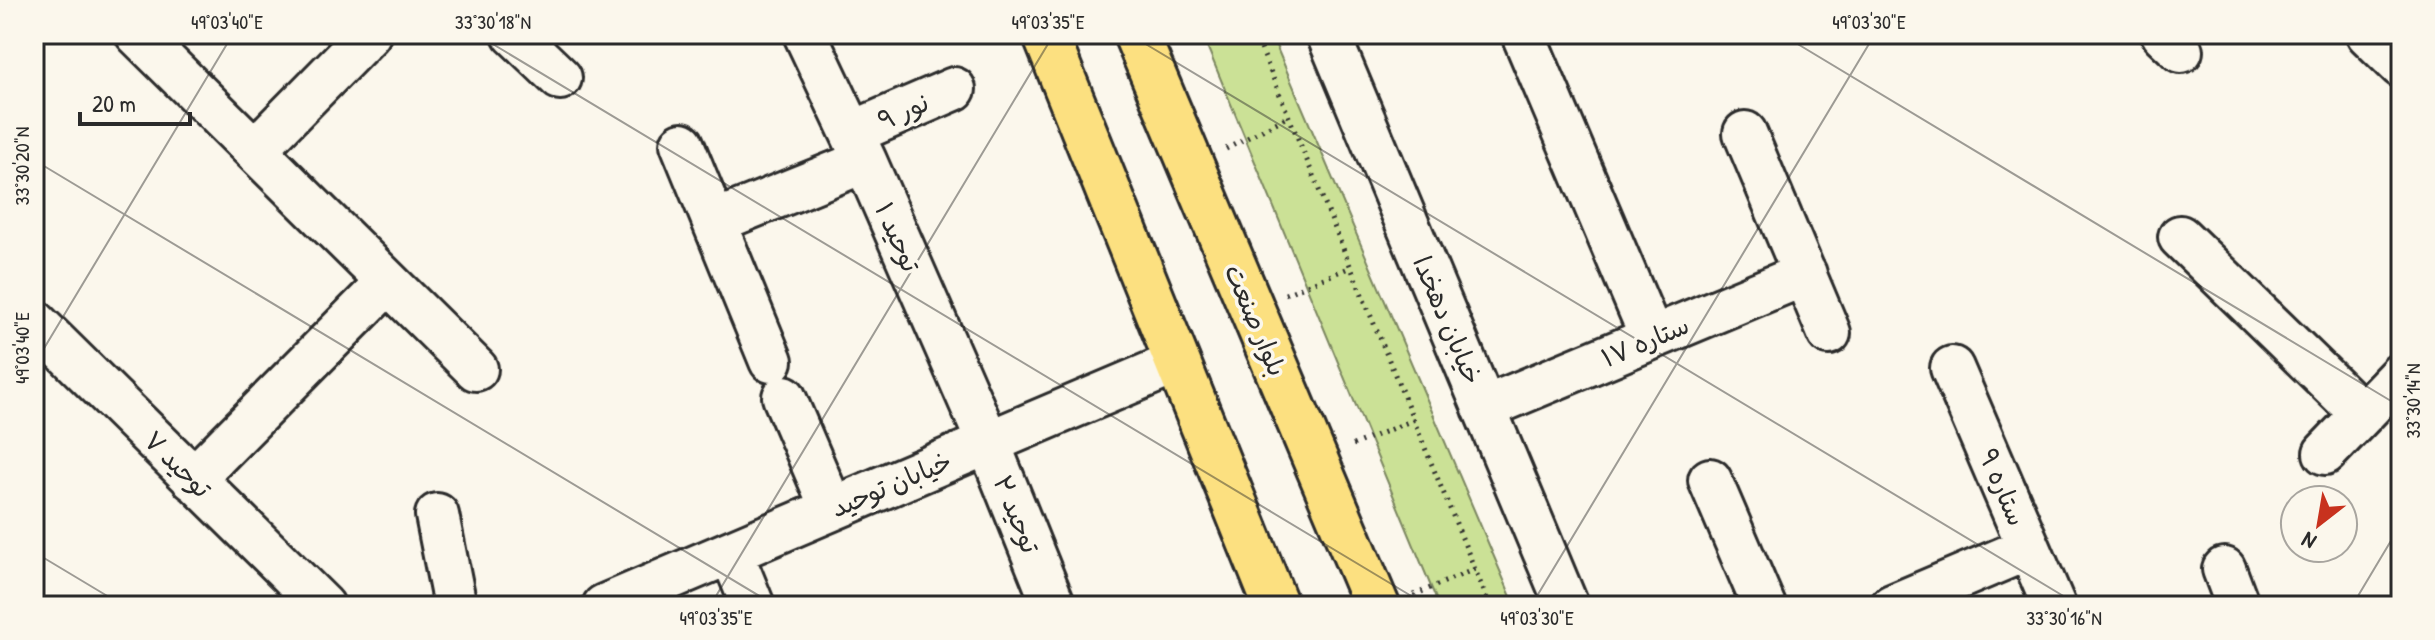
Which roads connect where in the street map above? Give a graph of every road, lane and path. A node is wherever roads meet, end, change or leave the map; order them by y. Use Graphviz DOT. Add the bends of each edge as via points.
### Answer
graph roads {
  1 [pos="137,34"];
  2 [pos="369,34"];
  3 [pos="514,34"];
  4 [pos="805,34"];
  5 [pos="1045,34"];
  6 [pos="1136,34"];
  7 [pos="1255,34"];
  8 [pos="1328,34"];
  9 [pos="1523,34"];
  10 [pos="2368,34"];
  11 [pos="2401,66"];
  12 [pos="560,78"];
  13 [pos="954,89"];
  14 [pos="1289,116"];
  15 [pos="1745,133"];
  16 [pos="682,144"];
  17 [pos="858,147"];
  18 [pos="255,150"];
  19 [pos="1191,164"];
  20 [pos="714,222"];
  21 [pos="2180,237"];
  22 [pos="1351,267"];
  23 [pos="1805,274"];
  24 [pos="388,282"];
  25 [pos="1284,294"];
  26 [pos="34,321"];
  27 [pos="1829,333"];
  28 [pos="1652,338"];
  29 [pos="1178,362"];
  30 [pos="1952,368"];
  31 [pos="476,369"];
  32 [pos="2401,374"];
  33 [pos="1484,408"];
  34 [pos="2362,414"];
  35 [pos="1415,419"];
  36 [pos="988,442"];
  37 [pos="1346,448"];
  38 [pos="2325,453"];
  39 [pos="193,479"];
  40 [pos="1710,480"];
  41 [pos="832,509"];
  42 [pos="437,515"];
  43 [pos="2029,548"];
  44 [pos="731,552"];
  45 [pos="1475,569"];
  46 [pos="1050,595"];
  47 [pos="1391,602"];
  48 [pos="323,606"];
  49 [pos="455,606"];
  50 [pos="604,606"];
  51 [pos="753,606"];
  52 [pos="1276,606"];
  53 [pos="1490,606"];
  54 [pos="1567,606"];
  55 [pos="1764,606"];
  56 [pos="1892,606"];
  57 [pos="2054,606"];
  1 -- 18 [label="street"];
  2 -- 18 [label="street"];
  3 -- 12 [label="street"];
  4 -- 17 [label="street, توحید ۱"];
  5 -- 29 [label="main road"];
  6 -- 19 [label="main road, بلوار صنعت"];
  7 -- 14 [label="path"];
  8 -- 33 [label="street, خیابان دهخدا"];
  9 -- 28 [label="street"];
  10 -- 11 [label="street"];
  13 -- 17 [label="street, نور ۹"];
  14 -- 19 [label="path"];
  14 -- 22 [label="path"];
  15 -- 23 [label="street"];
  16 -- 20 [label="street"];
  17 -- 20 [label="street, نور ۹"];
  17 -- 36 [label="street, توحید ۱"];
  18 -- 24 [label="street"];
  19 -- 47 [label="main road, بلوار صنعت"];
  20 -- 41 [label="street"];
  21 -- 34 [label="street"];
  22 -- 25 [label="path"];
  22 -- 35 [label="path"];
  23 -- 27 [label="street"];
  23 -- 28 [label="street, ستاره ۱۷"];
  24 -- 31 [label="street"];
  24 -- 39 [label="street"];
  26 -- 39 [label="street, توحید ۷"];
  28 -- 33 [label="street, ستاره ۱۷"];
  29 -- 36 [label="street, خیابان توحید"];
  29 -- 52 [label="main road"];
  30 -- 43 [label="street, ستاره ۹"];
  32 -- 34 [label="street"];
  33 -- 54 [label="street, خیابان دهخدا"];
  34 -- 38 [label="street"];
  35 -- 37 [label="path"];
  35 -- 45 [label="path"];
  36 -- 41 [label="street, خیابان توحید"];
  36 -- 46 [label="street, توحید ۲"];
  39 -- 48 [label="street, توحید ۷"];
  40 -- 55 [label="street"];
  41 -- 44 [label="street, خیابان توحید"];
  42 -- 49 [label="street"];
  43 -- 56 [label="street"];
  43 -- 57 [label="street, ستاره ۹"];
  44 -- 50 [label="street, خیابان توحید"];
  44 -- 51 [label="street"];
  45 -- 47 [label="path"];
  45 -- 53 [label="path"];
}
